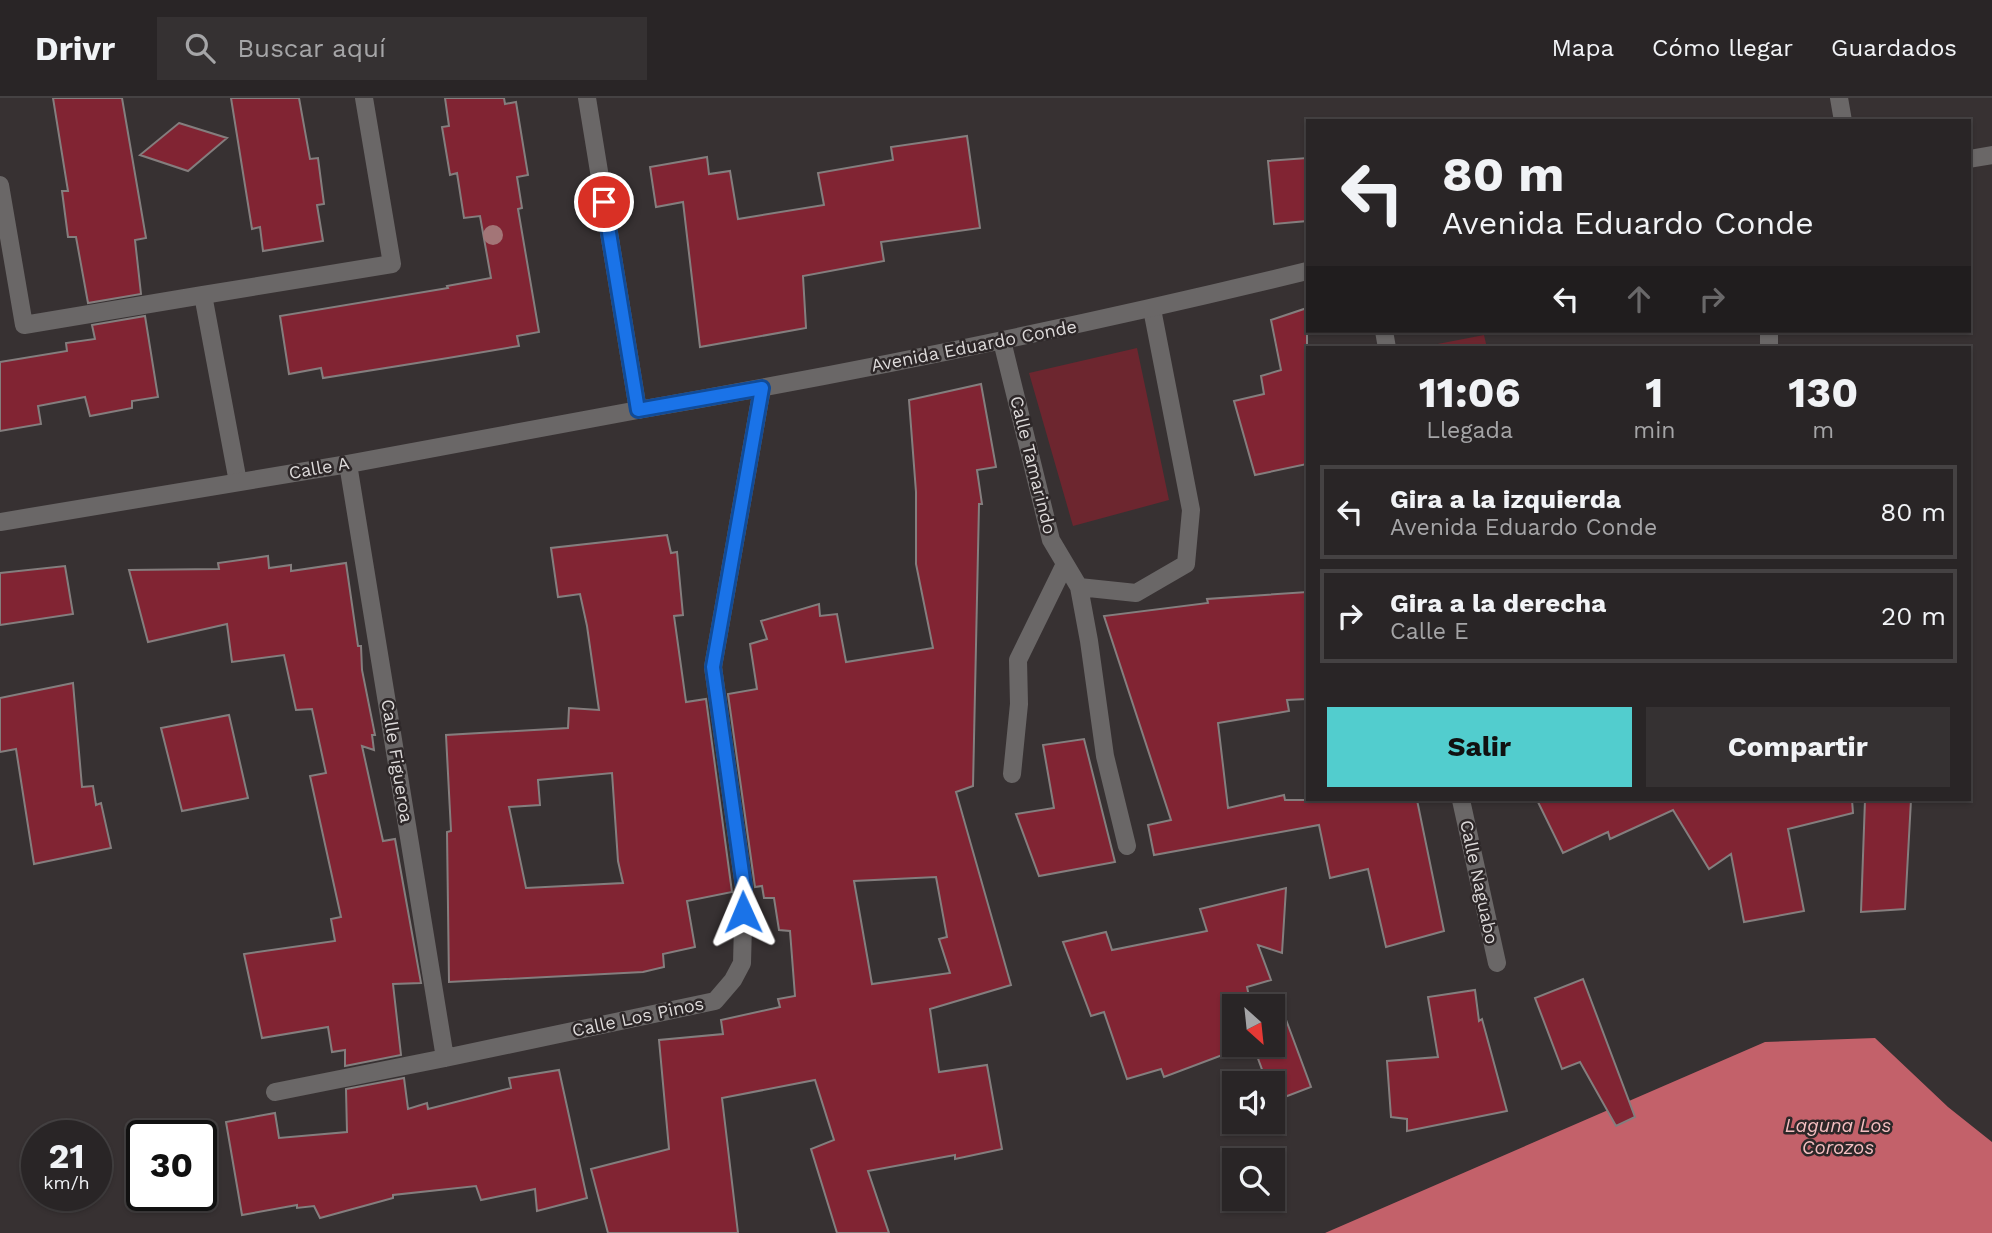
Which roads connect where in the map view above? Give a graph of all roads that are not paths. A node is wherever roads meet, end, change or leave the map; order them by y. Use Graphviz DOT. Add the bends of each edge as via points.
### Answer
graph roads {
  1 [pos="364,98"];
  2 [pos="587,98"];
  3 [pos="1839,98"];
  4 [pos="1843,119"];
  5 [pos="1992,155"];
  6 [pos="1971,159"];
  7 [pos="0,185"];
  8 [pos="1306,271"];
  9 [pos="203,295"];
  10 [pos="1152,309"];
  11 [pos="1002,341"];
  12 [pos="762,388"];
  13 [pos="638,410"];
  14 [pos="348,464"];
  15 [pos="238,482"];
  16 [pos="0,522"];
  17 [pos="1065,564"];
  18 [pos="1079,587"];
  19 [pos="1012,774"];
  20 [pos="1461,801"];
  21 [pos="1127,846"];
  22 [pos="1497,964"];
  23 [pos="445,1058"];
  24 [pos="275,1092"];
  1 -- 9 [label="street" via="392,264"];
  2 -- 13 [label="street"];
  3 -- 4 [label="street"];
  5 -- 6 [label="street"];
  7 -- 9 [label="street" via="24,325"];
  8 -- 10 [label="street, Avenida Eduardo Conde"];
  9 -- 15 [label="street"];
  10 -- 11 [label="street, Avenida Eduardo Conde"];
  10 -- 18 [label="street" via="1191,510 1186,564 1136,593"];
  11 -- 12 [label="street, Avenida Eduardo Conde"];
  11 -- 17 [label="street, Calle Tamarindo" via="1051,540"];
  12 -- 13 [label="street, Avenida Eduardo Conde"];
  12 -- 23 [label="street, Calle Los Pinos" via="713,667 744,887 742,963 715,1000"];
  13 -- 14 [label="street, Calle A"];
  14 -- 15 [label="street, Calle A"];
  14 -- 23 [label="street, Calle Figueroa"];
  15 -- 16 [label="street, Calle A"];
  17 -- 18 [label="street, Calle Tamarindo"];
  17 -- 19 [label="street" via="1018,660"];
  18 -- 21 [label="street" via="1105,756"];
  20 -- 22 [label="street, Calle Naguabo"];
  23 -- 24 [label="street, Calle Los Pinos"];
}
